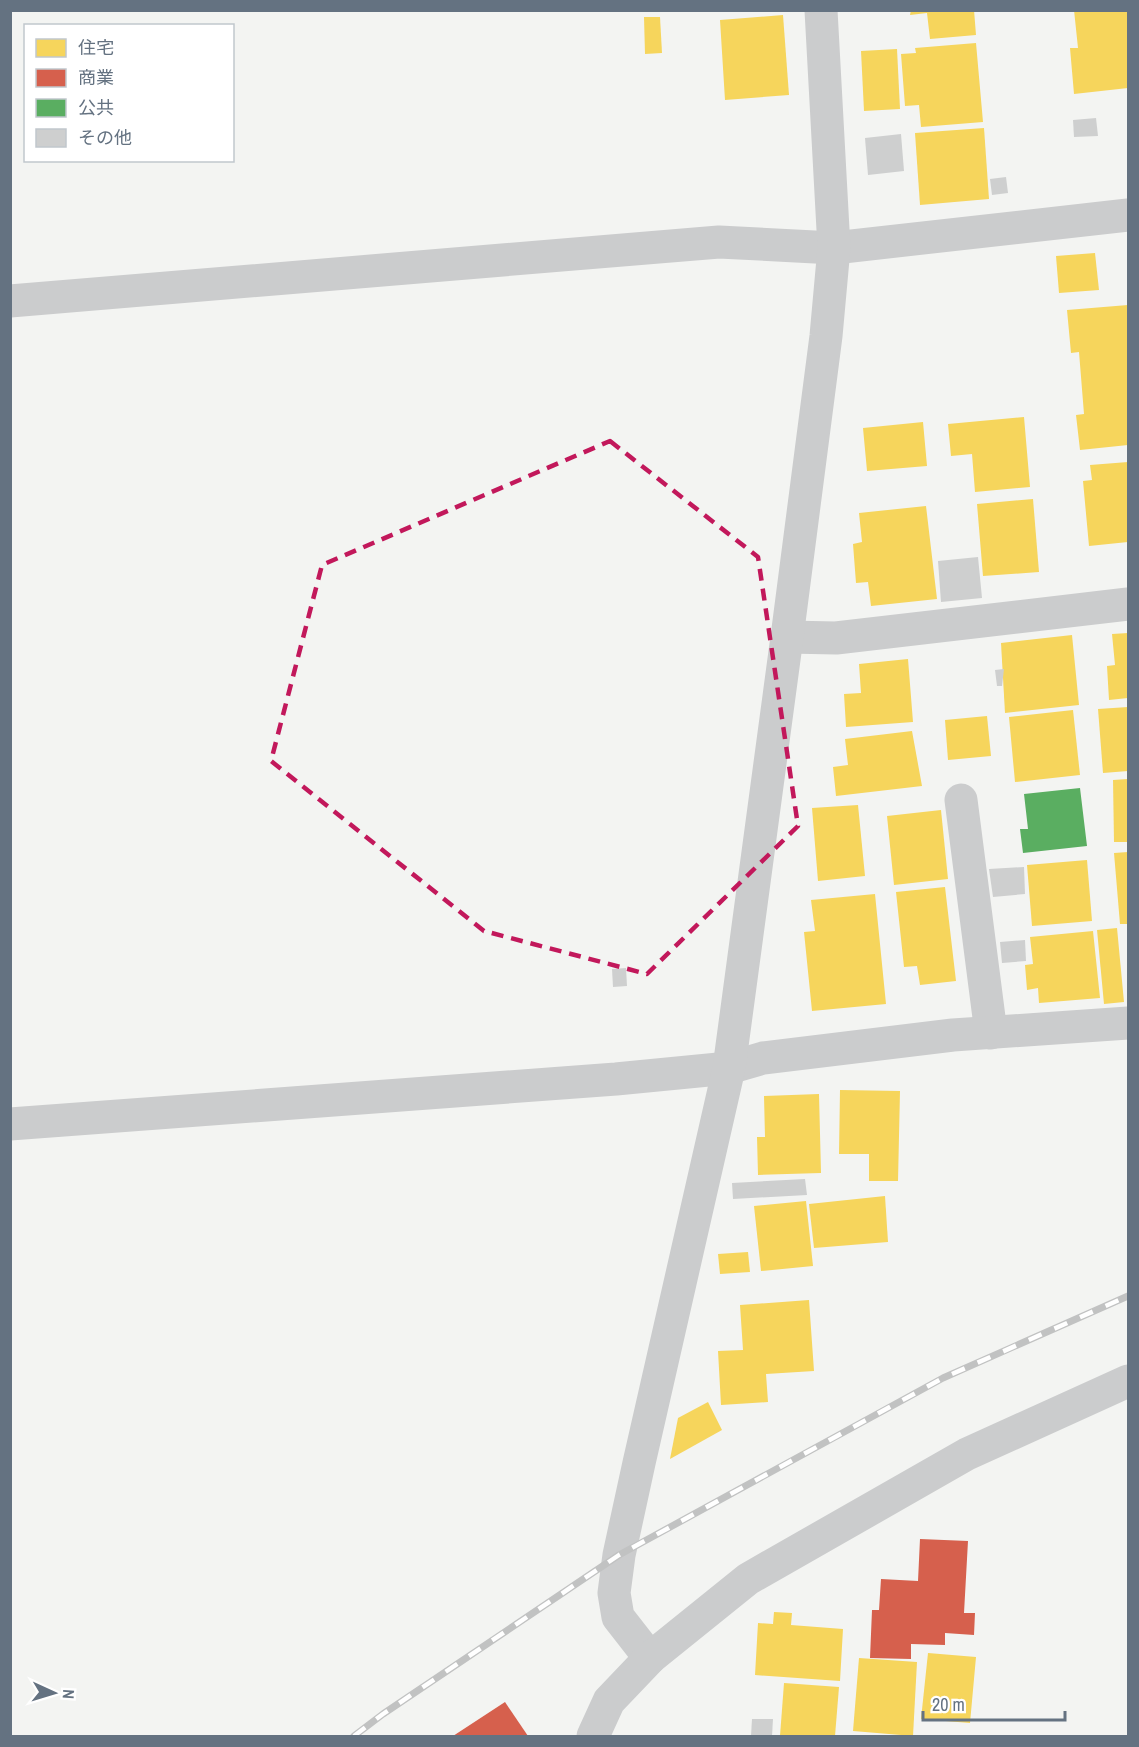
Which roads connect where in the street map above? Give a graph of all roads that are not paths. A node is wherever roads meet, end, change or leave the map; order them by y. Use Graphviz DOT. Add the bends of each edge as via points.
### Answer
graph roads {
  1 [pos="821,10"];
  2 [pos="1128,215"];
  3 [pos="834,248"];
  4 [pos="10,301"];
  5 [pos="1128,604"];
  6 [pos="787,637"];
  7 [pos="961,800"];
  8 [pos="1128,1023"];
  9 [pos="991,1033"];
  10 [pos="729,1068"];
  11 [pos="10,1124"];
  12 [pos="1128,1382"];
  13 [pos="650,1658"];
  14 [pos="593,1737"];
  1 -- 3 [label="street"];
  2 -- 3 [label="street"];
  3 -- 4 [label="street" via="718,242"];
  3 -- 6 [label="street"];
  5 -- 6 [label="street" via="836,638"];
  6 -- 10 [label="street"];
  7 -- 9 [label="street"];
  8 -- 9 [label="street"];
  9 -- 10 [label="street" via="763,1058"];
  10 -- 11 [label="street"];
  10 -- 13 [label="street" via="619,1556 614,1593 618,1617"];
  12 -- 13 [label="street" via="967,1454 748,1579"];
  13 -- 14 [label="street" via="609,1701"];
}
